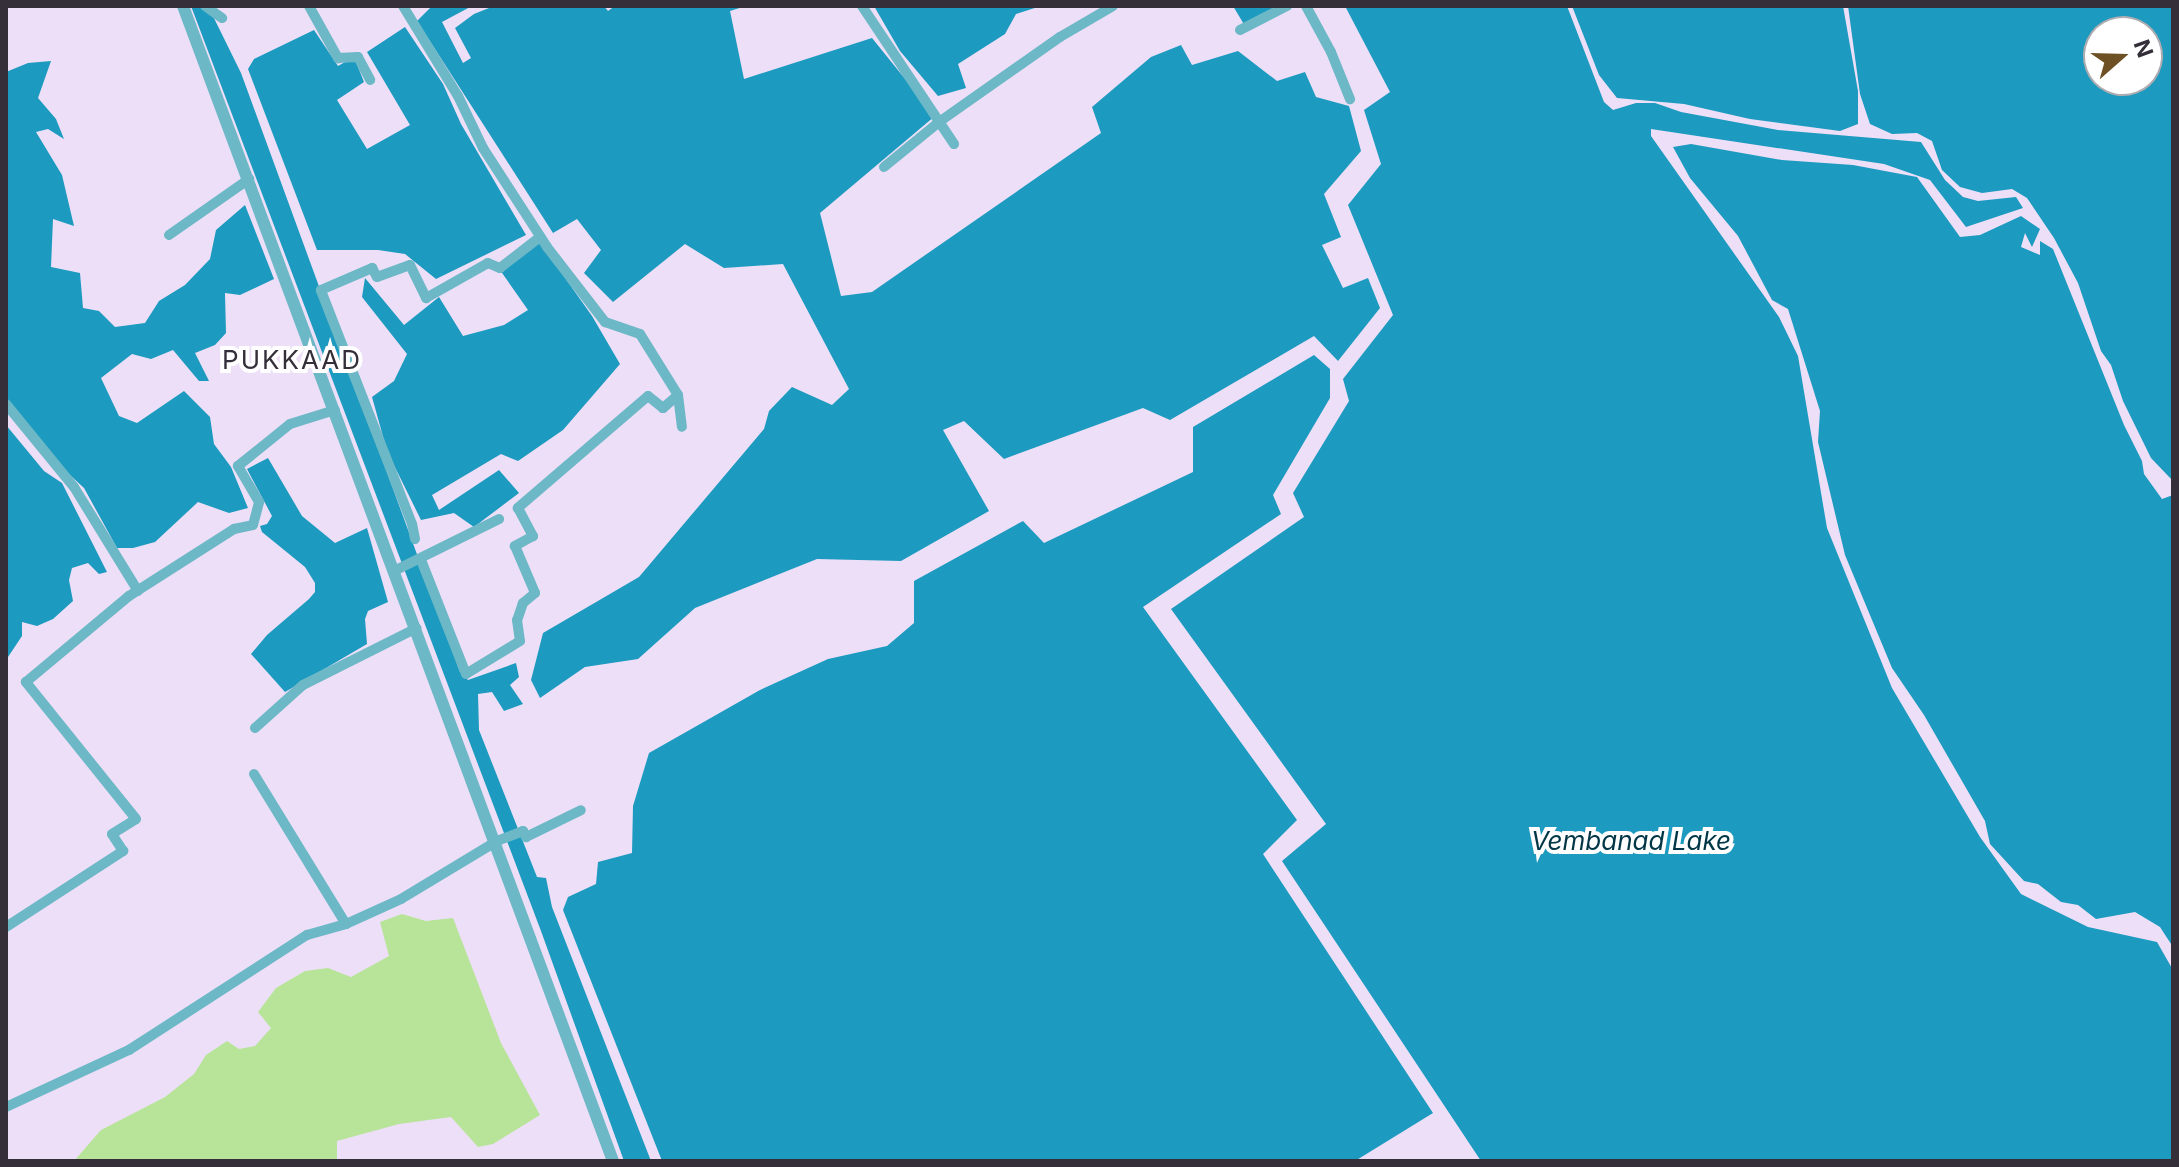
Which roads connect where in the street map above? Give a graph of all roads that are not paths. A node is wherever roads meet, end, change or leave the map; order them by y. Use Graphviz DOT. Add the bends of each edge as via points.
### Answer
graph roads {
  1 [pos="183,6"];
  2 [pos="205,6"];
  3 [pos="309,6"];
  4 [pos="403,6"];
  5 [pos="862,6"];
  6 [pos="1113,6"];
  7 [pos="1287,6"];
  8 [pos="1306,6"];
  9 [pos="222,18"];
  10 [pos="1240,30"];
  11 [pos="370,80"];
  12 [pos="1350,99"];
  13 [pos="939,122"];
  14 [pos="954,144"];
  15 [pos="884,167"];
  16 [pos="249,179"];
  17 [pos="169,235"];
  18 [pos="540,237"];
  19 [pos="678,395"];
  20 [pos="6,404"];
  21 [pos="335,410"];
  22 [pos="682,427"];
  23 [pos="499,519"];
  24 [pos="415,539"];
  25 [pos="421,560"];
  26 [pos="396,570"];
  27 [pos="138,591"];
  28 [pos="417,628"];
  29 [pos="255,728"];
  30 [pos="254,774"];
  31 [pos="581,810"];
  32 [pos="497,841"];
  33 [pos="346,924"];
  34 [pos="6,927"];
  35 [pos="6,1107"];
  36 [pos="613,1161"];
  1 -- 16 [label="street"];
  2 -- 9 [label="street"];
  3 -- 11 [label="street" via="338,58 358,57"];
  4 -- 18 [label="street"];
  5 -- 13 [label="street"];
  6 -- 13 [label="street"];
  7 -- 10 [label="street"];
  8 -- 12 [label="street"];
  13 -- 14 [label="street"];
  13 -- 15 [label="street"];
  16 -- 17 [label="street"];
  16 -- 21 [label="street"];
  18 -- 19 [label="street" via="605,322 640,334"];
  18 -- 24 [label="street" via="500,268 488,263 426,298 410,265 377,277 372,268 321,290"];
  19 -- 22 [label="street"];
  19 -- 25 [label="street" via="663,408 648,396 518,508 533,536 515,546 535,593 523,603 517,620 520,641 466,674"];
  20 -- 27 [label="street" via="74,487"];
  21 -- 26 [label="street"];
  21 -- 27 [label="street" via="290,424 238,466 259,502 253,525 234,529"];
  23 -- 25 [label="street"];
  25 -- 26 [label="street"];
  26 -- 28 [label="street"];
  27 -- 34 [label="street" via="26,682 136,819 112,834 123,851"];
  28 -- 29 [label="street" via="303,685"];
  28 -- 32 [label="street"];
  30 -- 33 [label="street"];
  31 -- 32 [label="street" via="526,837 523,831"];
  32 -- 33 [label="street" via="401,899"];
  32 -- 36 [label="street"];
  33 -- 35 [label="street" via="307,935 129,1050"];
}
